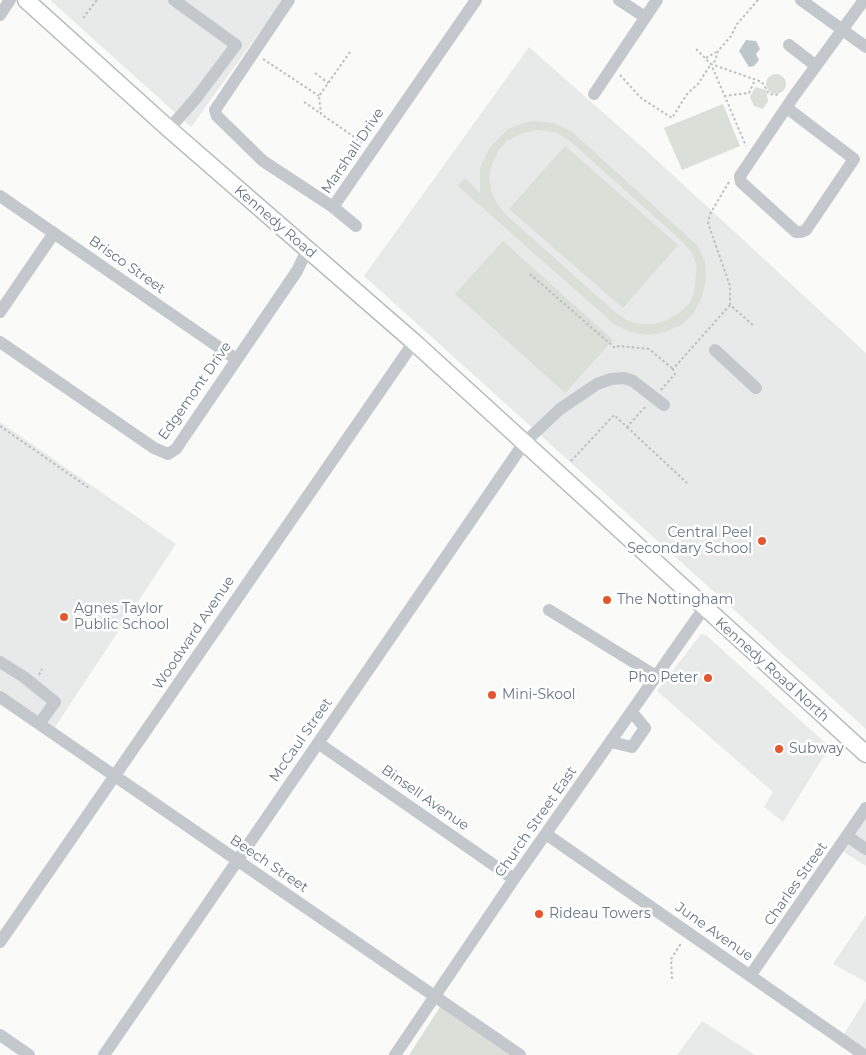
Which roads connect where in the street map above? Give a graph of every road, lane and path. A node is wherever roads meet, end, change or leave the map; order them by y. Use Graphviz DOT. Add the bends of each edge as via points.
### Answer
graph roads {
  1 [pos="10,0"];
  2 [pos="26,0"];
  3 [pos="96,0"];
  4 [pos="174,0"];
  5 [pos="289,0"];
  6 [pos="476,0"];
  7 [pos="619,0"];
  8 [pos="657,0"];
  9 [pos="758,0"];
  10 [pos="801,0"];
  11 [pos="864,0"];
  12 [pos="0,15"];
  13 [pos="645,17"];
  14 [pos="83,18"];
  15 [pos="843,30"];
  16 [pos="789,46"];
  17 [pos="866,47"];
  18 [pos="696,49"];
  19 [pos="718,51"];
  20 [pos="350,52"];
  21 [pos="253,53"];
  22 [pos="706,58"];
  23 [pos="710,64"];
  24 [pos="816,66"];
  25 [pos="612,67"];
  26 [pos="315,73"];
  27 [pos="754,81"];
  28 [pos="328,83"];
  29 [pos="594,94"];
  30 [pos="319,96"];
  31 [pos="724,96"];
  32 [pos="304,102"];
  33 [pos="789,104"];
  34 [pos="321,114"];
  35 [pos="170,129"];
  36 [pos="373,149"];
  37 [pos="751,159"];
  38 [pos="740,176"];
  39 [pos="0,196"];
  40 [pos="333,207"];
  41 [pos="356,226"];
  42 [pos="54,233"];
  43 [pos="306,250"];
  44 [pos="530,274"];
  45 [pos="0,312"];
  46 [pos="753,325"];
  47 [pos="0,342"];
  48 [pos="414,342"];
  49 [pos="715,350"];
  50 [pos="236,359"];
  51 [pos="673,369"];
  52 [pos="756,388"];
  53 [pos="664,405"];
  54 [pos="0,426"];
  55 [pos="628,427"];
  56 [pos="524,443"];
  57 [pos="687,483"];
  58 [pos="90,488"];
  59 [pos="704,608"];
  60 [pos="549,610"];
  61 [pos="0,662"];
  62 [pos="42,669"];
  63 [pos="656,676"];
  64 [pos="38,677"];
  65 [pos="0,697"];
  66 [pos="632,712"];
  67 [pos="39,724"];
  68 [pos="611,742"];
  69 [pos="318,743"];
  70 [pos="866,754"];
  71 [pos="114,777"];
  72 [pos="866,808"];
  73 [pos="546,834"];
  74 [pos="847,836"];
  75 [pos="866,849"];
  76 [pos="237,860"];
  77 [pos="514,879"];
  78 [pos="683,940"];
  79 [pos="0,942"];
  80 [pos="750,976"];
  81 [pos="672,979"];
  82 [pos="436,996"];
  83 [pos="0,1035"];
  84 [pos="29,1055"];
  85 [pos="104,1055"];
  86 [pos="395,1055"];
  87 [pos="520,1055"];
  88 [pos="864,1055"];
  1 -- 12 [label="street"];
  2 -- 35 [label="main road, Kennedy Road"];
  3 -- 14 [label="path"];
  4 -- 35 [label="street" via="236,45"];
  5 -- 21 [label="street, Marshall Drive"];
  6 -- 36 [label="street, Marshall Drive"];
  7 -- 13 [label="street"];
  8 -- 13 [label="street"];
  9 -- 19 [label="path"];
  10 -- 15 [label="street"];
  11 -- 15 [label="street"];
  13 -- 25 [label="street"];
  15 -- 17 [label="street"];
  15 -- 24 [label="street"];
  16 -- 24 [label="street"];
  18 -- 22 [label="path"];
  19 -- 22 [label="path"];
  19 -- 23 [label="path"];
  20 -- 28 [label="path"];
  21 -- 30 [label="path"];
  21 -- 40 [label="street, Marshall Drive" via="218,104 217,116 263,161"];
  22 -- 23 [label="path"];
  23 -- 25 [label="path" via="672,118 641,98"];
  23 -- 27 [label="path"];
  23 -- 31 [label="path"];
  24 -- 33 [label="street"];
  25 -- 29 [label="street"];
  26 -- 28 [label="path"];
  27 -- 31 [label="path" via="750,93"];
  27 -- 33 [label="path" via="762,82 769,94 780,95"];
  28 -- 30 [label="path"];
  30 -- 34 [label="path"];
  31 -- 37 [label="path"];
  32 -- 34 [label="path"];
  33 -- 37 [label="street"];
  33 -- 38 [label="street" via="854,159 806,230 796,232 741,182"];
  34 -- 36 [label="path"];
  35 -- 43 [label="main road, Kennedy Road"];
  36 -- 40 [label="street, Marshall Drive"];
  37 -- 38 [label="street"];
  38 -- 46 [label="path" via="733,174 708,223 730,286 730,305"];
  39 -- 42 [label="street, Brisco Street"];
  40 -- 41 [label="street"];
  42 -- 45 [label="street"];
  42 -- 50 [label="street, Brisco Street"];
  43 -- 48 [label="main road, Kennedy Road"];
  43 -- 50 [label="street, Edgemont Drive" via="297,271"];
  44 -- 51 [label="path" via="615,348 649,349"];
  47 -- 50 [label="street, Edgemont Drive" via="154,448 168,454 182,440"];
  48 -- 56 [label="main road, Kennedy Road"];
  48 -- 71 [label="street, Woodward Avenue"];
  49 -- 52 [label="street"];
  53 -- 56 [label="street, McCaul Street" via="633,381 611,379 597,384 560,409"];
  54 -- 58 [label="path"];
  55 -- 57 [label="path"];
  56 -- 59 [label="main road, Kennedy Road North"];
  56 -- 69 [label="street, McCaul Street"];
  59 -- 63 [label="street, Church Street East"];
  59 -- 70 [label="main road, Kennedy Road North"];
  60 -- 63 [label="street"];
  61 -- 67 [label="street" via="55,702"];
  62 -- 64 [label="path"];
  63 -- 66 [label="street, Church Street East"];
  65 -- 67 [label="street, Beech Street"];
  66 -- 68 [label="street, Church Street East"];
  66 -- 68 [label="street" via="645,728 632,747"];
  67 -- 71 [label="street, Beech Street"];
  68 -- 73 [label="street, Church Street East"];
  69 -- 76 [label="street, McCaul Street"];
  69 -- 77 [label="street, Binsell Avenue"];
  71 -- 76 [label="street, Beech Street"];
  71 -- 79 [label="street, Woodward Avenue"];
  72 -- 74 [label="street, Charles Street"];
  73 -- 77 [label="street, Church Street East"];
  73 -- 80 [label="street, June Avenue"];
  74 -- 75 [label="street"];
  74 -- 80 [label="street, Charles Street"];
  76 -- 82 [label="street, Beech Street"];
  76 -- 85 [label="street, McCaul Street"];
  77 -- 82 [label="street, Church Street East"];
  78 -- 81 [label="path" via="671,959"];
  80 -- 88 [label="street, June Avenue"];
  82 -- 86 [label="street, Church Street East"];
  82 -- 87 [label="street, Beech Street"];
  83 -- 84 [label="street"];
}
